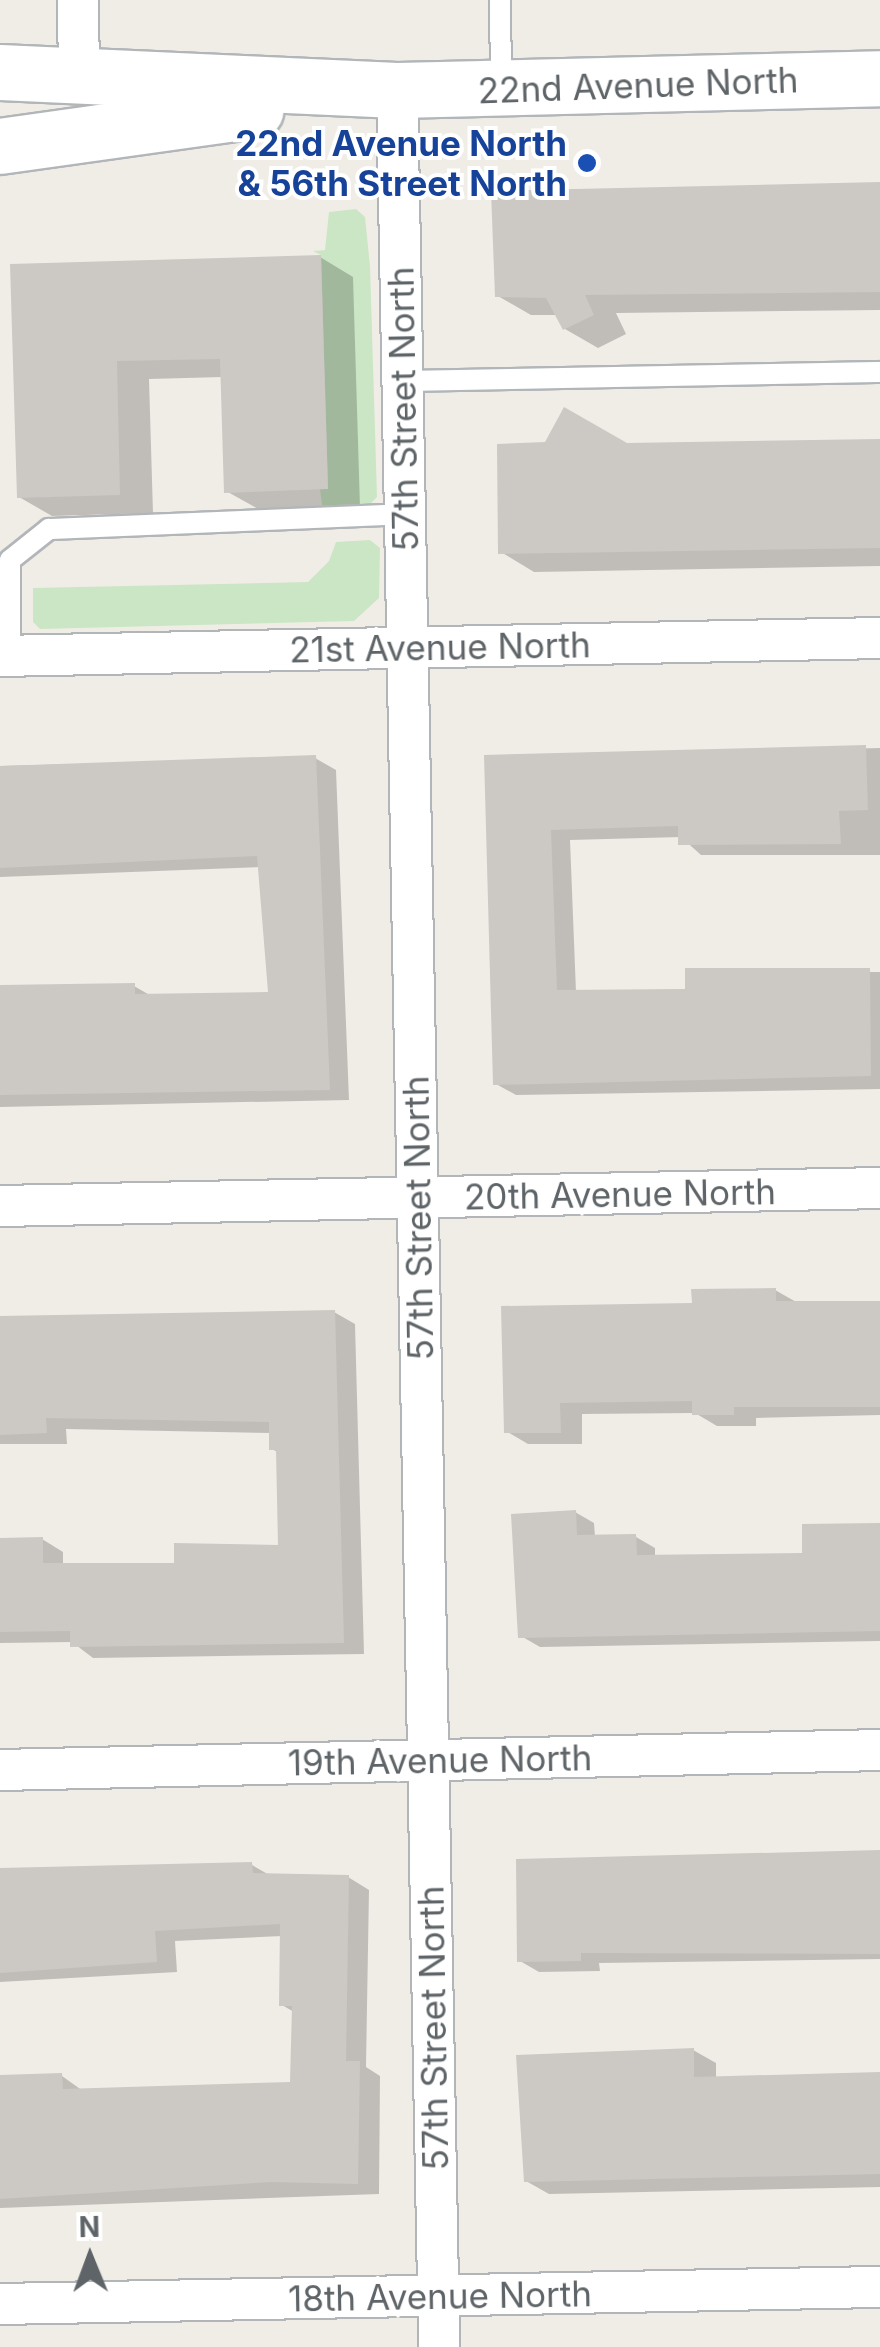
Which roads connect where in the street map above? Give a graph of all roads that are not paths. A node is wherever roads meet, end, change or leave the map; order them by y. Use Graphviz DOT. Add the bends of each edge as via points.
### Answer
graph roads {
  1 [pos="78,0"];
  2 [pos="500,0"];
  3 [pos="0,72"];
  4 [pos="79,78"];
  5 [pos="880,78"];
  6 [pos="502,89"];
  7 [pos="396,90"];
  8 [pos="0,146"];
  9 [pos="880,372"];
  10 [pos="403,381"];
  11 [pos="405,514"];
  12 [pos="880,638"];
  13 [pos="408,648"];
  14 [pos="5,656"];
  15 [pos="880,1188"];
  16 [pos="418,1198"];
  17 [pos="0,1206"];
  18 [pos="880,1750"];
  19 [pos="428,1760"];
  20 [pos="0,1770"];
  21 [pos="880,2287"];
  22 [pos="438,2296"];
  23 [pos="0,2304"];
  24 [pos="439,2347"];
  1 -- 4 [label="street"];
  2 -- 6 [label="lane"];
  3 -- 4 [label="main road, 22nd Avenue North"];
  4 -- 7 [label="main road, 22nd Avenue North"];
  5 -- 6 [label="main road, 22nd Avenue North"];
  6 -- 7 [label="main road, 22nd Avenue North"];
  7 -- 8 [label="main road, 22nd Avenue North"];
  7 -- 10 [label="street, 57th Street North"];
  9 -- 10 [label="lane"];
  10 -- 11 [label="street, 57th Street North"];
  11 -- 13 [label="street, 57th Street North"];
  11 -- 14 [label="lane" via="50,529 10,560"];
  12 -- 13 [label="street, 21st Avenue North"];
  13 -- 14 [label="street, 21st Avenue North"];
  13 -- 16 [label="street, 57th Street North"];
  15 -- 16 [label="street, 20th Avenue North"];
  16 -- 17 [label="street, 20th Avenue North"];
  16 -- 19 [label="street, 57th Street North"];
  18 -- 19 [label="street, 19th Avenue North"];
  19 -- 20 [label="street, 19th Avenue North"];
  19 -- 22 [label="street, 57th Street North"];
  21 -- 22 [label="street, 18th Avenue North"];
  22 -- 23 [label="street, 18th Avenue North"];
  22 -- 24 [label="street, 57th Street North"];
}
